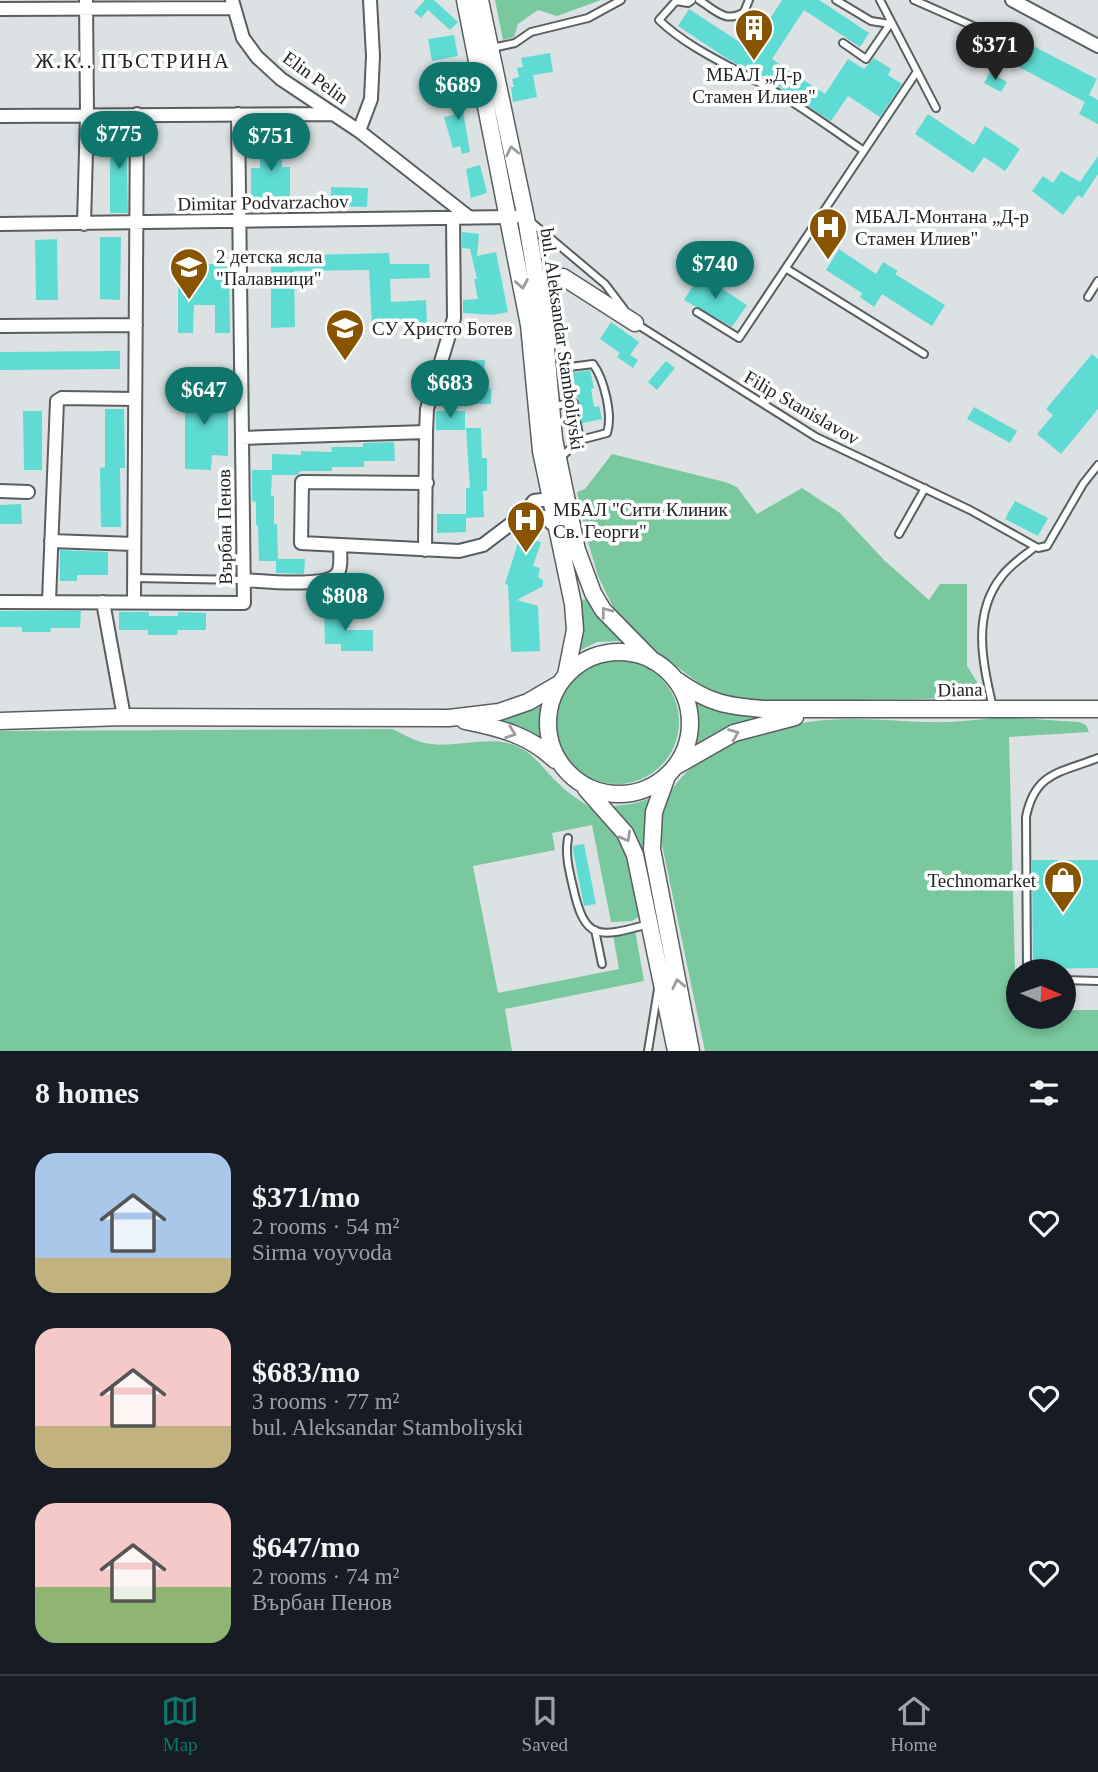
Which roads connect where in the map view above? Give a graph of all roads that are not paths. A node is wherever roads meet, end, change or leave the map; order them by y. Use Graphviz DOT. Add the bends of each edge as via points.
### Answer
graph roads {
  1 [pos="370,0"];
  2 [pos="465,0"];
  3 [pos="480,0"];
  4 [pos="621,0"];
  5 [pos="692,0"];
  6 [pos="699,0"];
  7 [pos="749,0"];
  8 [pos="836,0"];
  9 [pos="880,0"];
  10 [pos="914,0"];
  11 [pos="1012,0"];
  12 [pos="233,4"];
  13 [pos="86,5"];
  14 [pos="0,9"];
  15 [pos="890,24"];
  16 [pos="998,37"];
  17 [pos="843,43"];
  18 [pos="1098,46"];
  19 [pos="490,48"];
  20 [pos="916,73"];
  21 [pos="936,108"];
  22 [pos="137,114"];
  23 [pos="238,114"];
  24 [pos="334,114"];
  25 [pos="87,115"];
  26 [pos="0,116"];
  27 [pos="359,131"];
  28 [pos="864,150"];
  29 [pos="518,217"];
  30 [pos="453,218"];
  31 [pos="470,218"];
  32 [pos="240,222"];
  33 [pos="136,223"];
  34 [pos="84,224"];
  35 [pos="0,225"];
  36 [pos="787,268"];
  37 [pos="1098,282"];
  38 [pos="1088,297"];
  39 [pos="539,299"];
  40 [pos="697,312"];
  41 [pos="635,323"];
  42 [pos="136,325"];
  43 [pos="0,326"];
  44 [pos="924,354"];
  45 [pos="562,368"];
  46 [pos="135,399"];
  47 [pos="542,407"];
  48 [pos="575,412"];
  49 [pos="577,424"];
  50 [pos="426,432"];
  51 [pos="243,438"];
  52 [pos="580,440"];
  53 [pos="558,460"];
  54 [pos="1098,465"];
  55 [pos="427,483"];
  56 [pos="925,488"];
  57 [pos="0,491"];
  58 [pos="28,492"];
  59 [pos="550,499"];
  60 [pos="524,514"];
  61 [pos="555,526"];
  62 [pos="899,534"];
  63 [pos="51,541"];
  64 [pos="134,544"];
  65 [pos="340,547"];
  66 [pos="1035,547"];
  67 [pos="425,550"];
  68 [pos="577,550"];
  69 [pos="134,578"];
  70 [pos="244,580"];
  71 [pos="49,601"];
  72 [pos="134,601"];
  73 [pos="0,602"];
  74 [pos="103,602"];
  75 [pos="653,660"];
  76 [pos="674,677"];
  77 [pos="562,680"];
  78 [pos="1098,709"];
  79 [pos="993,710"];
  80 [pos="822,711"];
  81 [pos="124,718"];
  82 [pos="449,718"];
  83 [pos="0,721"];
  84 [pos="1098,758"];
  85 [pos="563,768"];
  86 [pos="671,772"];
  87 [pos="582,785"];
  88 [pos="568,838"];
  89 [pos="651,924"];
  90 [pos="596,930"];
  91 [pos="1027,959"];
  92 [pos="601,964"];
  93 [pos="661,977"];
  94 [pos="1076,980"];
  95 [pos="1098,981"];
  96 [pos="648,1051"];
  97 [pos="676,1051"];
  98 [pos="691,1051"];
  1 -- 27 [label="street" via="371,99"];
  2 -- 29 [label="main road, bul. Aleksandar Stamboliyski"];
  3 -- 19 [label="main road, bul. Aleksandar Stamboliyski"];
  4 -- 19 [label="lane" via="587,18"];
  5 -- 28 [label="lane" via="676,1 659,20"];
  6 -- 7 [label="lane" via="732,19 744,12"];
  8 -- 15 [label="lane" via="872,21"];
  9 -- 15 [label="lane"];
  10 -- 16 [label="lane"];
  11 -- 18 [label="street"];
  12 -- 13 [label="street"];
  12 -- 24 [label="street, Elin Pelin" via="243,38 257,57"];
  13 -- 14 [label="street"];
  13 -- 25 [label="street"];
  15 -- 17 [label="lane" via="866,59"];
  15 -- 20 [label="lane"];
  29 -- 19 [label="main road, bul. Aleksandar Stamboliyski, one-way"];
  20 -- 21 [label="lane"];
  20 -- 28 [label="lane"];
  22 -- 23 [label="street"];
  22 -- 25 [label="street"];
  22 -- 33 [label="street"];
  23 -- 24 [label="street"];
  23 -- 32 [label="street, Върбан Пенов"];
  24 -- 27 [label="street, Elin Pelin"];
  25 -- 26 [label="street"];
  25 -- 34 [label="street"];
  27 -- 31 [label="street, Elin Pelin"];
  28 -- 36 [label="lane"];
  29 -- 31 [label="street, Dimitar Podvarzachov"];
  29 -- 39 [label="main road, bul. Aleksandar Stamboliyski"];
  29 -- 41 [label="lane, Filip Stanislavov" via="605,284"];
  29 -- 47 [label="main road, bul. Aleksandar Stamboliyski, one-way" via="534,373"];
  30 -- 31 [label="street, Dimitar Podvarzachov"];
  30 -- 32 [label="street, Dimitar Podvarzachov"];
  30 -- 50 [label="street" via="454,317 427,409"];
  32 -- 33 [label="street, Dimitar Podvarzachov"];
  32 -- 51 [label="street, Върбан Пенов"];
  33 -- 34 [label="street, Dimitar Podvarzachov"];
  33 -- 42 [label="street"];
  34 -- 35 [label="street, Dimitar Podvarzachov"];
  36 -- 40 [label="lane" via="739,338"];
  36 -- 44 [label="lane"];
  37 -- 38 [label="lane"];
  39 -- 41 [label="main road" via="548,280 563,277"];
  39 -- 47 [label="main road, bul. Aleksandar Stamboliyski"];
  41 -- 56 [label="lane, Filip Stanislavov" via="816,437"];
  42 -- 43 [label="street"];
  42 -- 46 [label="street"];
  45 -- 52 [label="lane" via="593,364 600,373 610,424 607,433"];
  46 -- 63 [label="street" via="57,401"];
  46 -- 64 [label="street"];
  47 -- 48 [label="lane" via="574,403"];
  47 -- 53 [label="main road, bul. Aleksandar Stamboliyski"];
  47 -- 59 [label="main road, bul. Aleksandar Stamboliyski"];
  49 -- 52 [label="lane"];
  50 -- 51 [label="street"];
  50 -- 55 [label="street"];
  51 -- 70 [label="street, Върбан Пенов"];
  52 -- 53 [label="lane"];
  53 -- 68 [label="main road, bul. Aleksandar Stamboliyski"];
  54 -- 66 [label="lane" via="1047,546"];
  55 -- 65 [label="street" via="302,482 300,543"];
  55 -- 67 [label="street"];
  56 -- 62 [label="lane"];
  56 -- 66 [label="lane, Filip Stanislavov"];
  57 -- 58 [label="street"];
  59 -- 60 [label="street" via="534,501"];
  59 -- 61 [label="main road, bul. Aleksandar Stamboliyski"];
  59 -- 68 [label="main road" via="561,512"];
  60 -- 61 [label="street" via="544,517"];
  60 -- 67 [label="street" via="483,545 459,551"];
  61 -- 77 [label="main road, bul. Aleksandar Stamboliyski" via="574,617 573,644"];
  63 -- 64 [label="street"];
  63 -- 71 [label="street"];
  64 -- 69 [label="street"];
  65 -- 67 [label="street"];
  65 -- 70 [label="street" via="340,568 333,577 318,582"];
  66 -- 79 [label="lane" via="1001,576 985,608 982,654"];
  75 -- 68 [label="main road, bul. Aleksandar Stamboliyski, one-way" via="603,610"];
  69 -- 70 [label="lane"];
  69 -- 72 [label="street"];
  70 -- 72 [label="street, Върбан Пенов" via="244,603"];
  71 -- 73 [label="street"];
  71 -- 74 [label="street"];
  72 -- 74 [label="street"];
  74 -- 81 [label="street"];
  75 -- 76 [label="main road"];
  75 -- 77 [label="main road" via="607,652 580,663"];
  76 -- 80 [label="main road" via="699,696 721,705"];
  76 -- 86 [label="main road" via="684,694 690,722 685,751"];
  77 -- 82 [label="main road" via="528,702 499,712"];
  77 -- 85 [label="main road" via="551,701 547,727"];
  78 -- 79 [label="main road, Diana"];
  79 -- 80 [label="main road, Diana"];
  86 -- 80 [label="main road, one-way" via="734,733"];
  81 -- 82 [label="main road"];
  81 -- 83 [label="main road"];
  82 -- 85 [label="main road, one-way" via="530,740"];
  84 -- 91 [label="lane" via="1048,775 1030,797 1026,817"];
  85 -- 87 [label="main road"];
  86 -- 87 [label="main road" via="646,789 622,795"];
  98 -- 86 [label="main road, one-way" via="652,849 654,812"];
  87 -- 89 [label="main road, one-way" via="625,832"];
  88 -- 90 [label="lane" via="566,854 578,911"];
  89 -- 90 [label="lane" via="611,933"];
  89 -- 93 [label="main road"];
  90 -- 92 [label="lane"];
  93 -- 96 [label="lane"];
  93 -- 97 [label="main road"];
  94 -- 95 [label="lane"];
}
